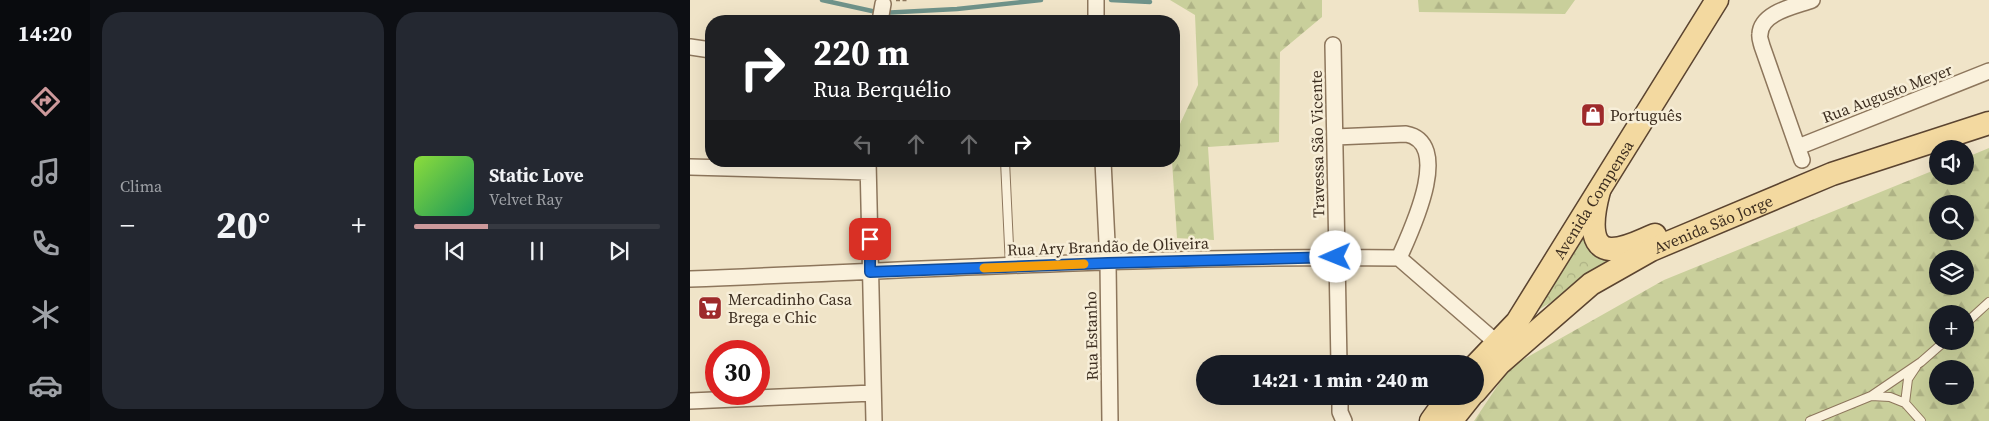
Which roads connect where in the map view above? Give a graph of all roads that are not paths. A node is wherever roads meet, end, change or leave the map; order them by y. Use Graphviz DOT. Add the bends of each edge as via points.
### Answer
graph roads {
  1 [pos="1096,0"];
  2 [pos="1717,0"];
  3 [pos="1812,0"];
  4 [pos="883,4"];
  5 [pos="881,15"];
  6 [pos="1096,15"];
  7 [pos="1333,44"];
  8 [pos="690,47"];
  9 [pos="705,49"];
  10 [pos="1989,71"];
  11 [pos="1989,111"];
  12 [pos="1989,123"];
  13 [pos="1335,137"];
  14 [pos="690,166"];
  15 [pos="705,166"];
  16 [pos="868,167"];
  17 [pos="1005,167"];
  18 [pos="1103,167"];
  19 [pos="1599,191"];
  20 [pos="1336,257"];
  21 [pos="1399,258"];
  22 [pos="1108,263"];
  23 [pos="1010,267"];
  24 [pos="870,272"];
  25 [pos="690,279"];
  26 [pos="1989,302"];
  27 [pos="1974,316"];
  28 [pos="1497,343"];
  29 [pos="1934,350"];
  30 [pos="1339,355"];
  31 [pos="1484,357"];
  32 [pos="1920,362"];
  33 [pos="1484,382"];
  34 [pos="873,393"];
  35 [pos="1871,396"];
  36 [pos="690,401"];
  37 [pos="1906,403"];
  38 [pos="1340,405"];
  39 [pos="1443,405"];
  40 [pos="1464,405"];
  41 [pos="874,421"];
  42 [pos="1110,421"];
  43 [pos="1344,421"];
  44 [pos="1431,421"];
  45 [pos="1450,421"];
  46 [pos="1810,421"];
  47 [pos="1921,421"];
  1 -- 6 [label="street"];
  2 -- 19 [label="main road, Avenida Compensa"];
  3 -- 10 [label="street, Rua Augusto Meyer" via="1771,16 1763,23 1760,34 1800,153"];
  4 -- 5 [label="street"];
  7 -- 13 [label="street, Travessa São Vicente"];
  8 -- 9 [label="street"];
  11 -- 19 [label="main road" via="1930,130 1620,248 1608,249 1596,237 1593,218"];
  12 -- 33 [label="main road, Avenida São Jorge" via="1832,174 1651,250 1591,284 1499,364"];
  13 -- 20 [label="street, Travessa São Vicente"];
  13 -- 21 [label="street" via="1406,134 1424,146 1426,186"];
  14 -- 15 [label="street"];
  16 -- 24 [label="street"];
  17 -- 23 [label="lane"];
  18 -- 22 [label="street, Rua Estanho"];
  19 -- 28 [label="main road, Avenida Compensa" via="1517,322"];
  20 -- 21 [label="street, Rua Ary Brandão de Oliveira"];
  20 -- 22 [label="street, Rua Ary Brandão de Oliveira"];
  20 -- 30 [label="street, Travessa São Vicente"];
  21 -- 28 [label="street"];
  22 -- 23 [label="street, Rua Ary Brandão de Oliveira"];
  22 -- 42 [label="street, Rua Estanho"];
  23 -- 24 [label="street, Rua Ary Brandão de Oliveira"];
  24 -- 25 [label="street, Rua Ary Brandão de Oliveira"];
  24 -- 34 [label="street"];
  26 -- 27 [label="lane"];
  28 -- 31 [label="main road"];
  29 -- 32 [label="lane"];
  32 -- 35 [label="lane"];
  32 -- 37 [label="lane" via="1908,379"];
  34 -- 36 [label="street"];
  34 -- 41 [label="street"];
  35 -- 37 [label="lane"];
  35 -- 46 [label="lane"];
  37 -- 47 [label="lane"];
  38 -- 43 [label="street"];
  39 -- 44 [label="main road"];
  40 -- 45 [label="main road"];
}
